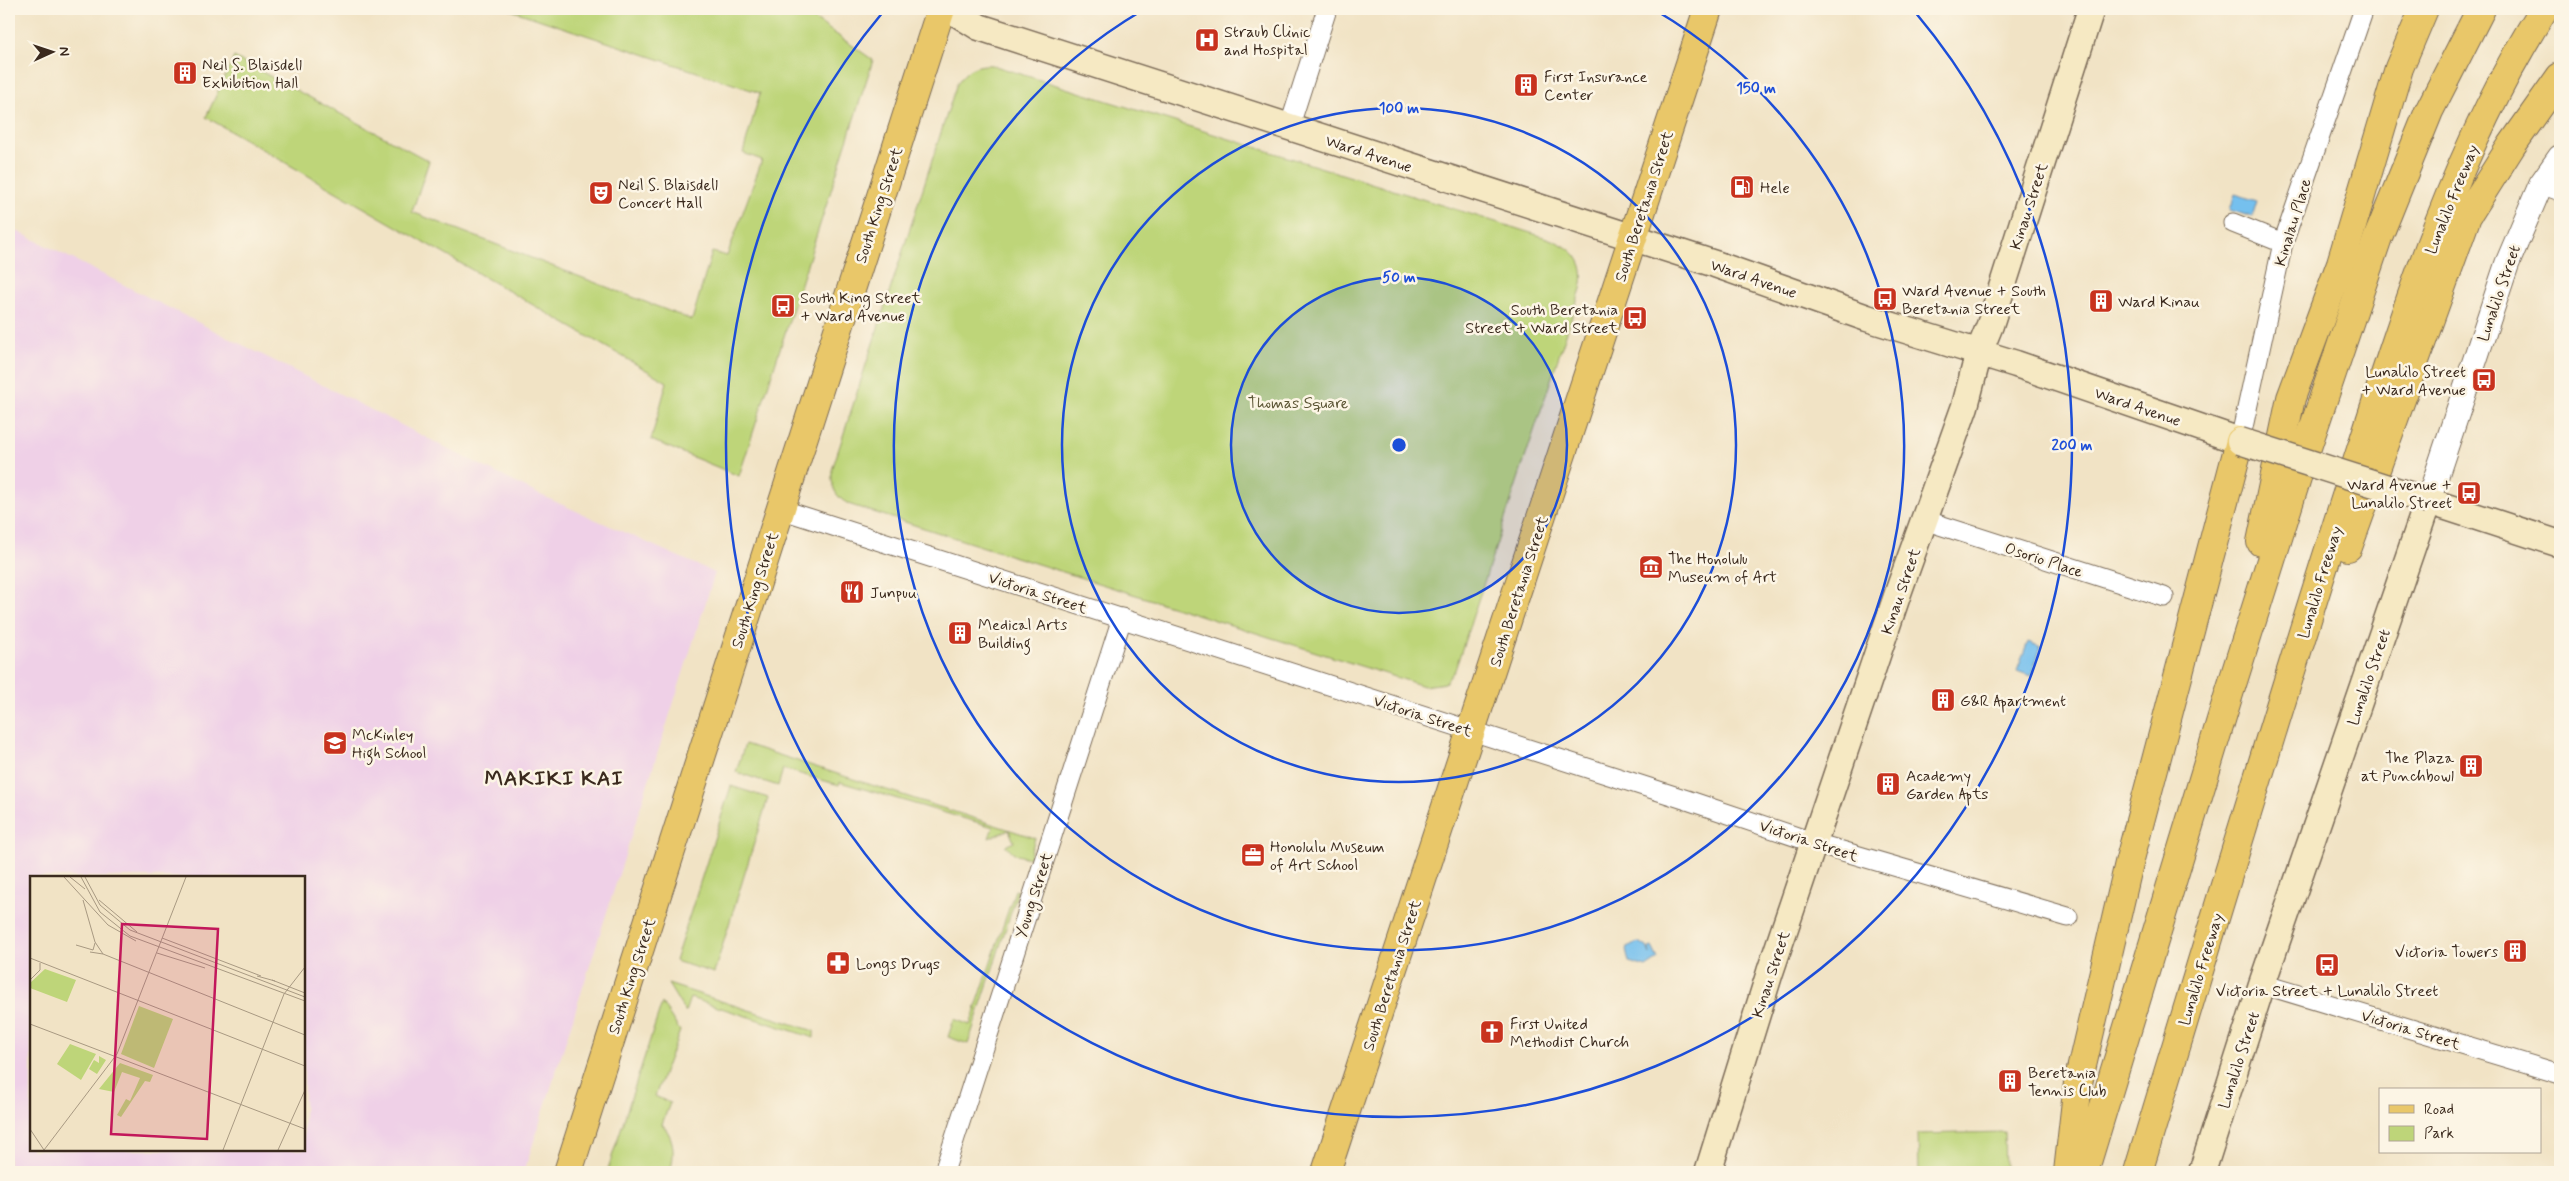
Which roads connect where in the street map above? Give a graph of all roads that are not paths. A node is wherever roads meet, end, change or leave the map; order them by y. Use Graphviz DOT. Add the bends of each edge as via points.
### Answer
graph roads {
  1 [pos="942,9"];
  2 [pos="950,9"];
  3 [pos="1328,9"];
  4 [pos="1708,9"];
  5 [pos="2091,9"];
  6 [pos="2364,9"];
  7 [pos="2424,9"];
  8 [pos="2481,9"];
  9 [pos="2544,9"];
  10 [pos="2560,76"];
  11 [pos="1288,128"];
  12 [pos="2560,157"];
  13 [pos="2551,187"];
  14 [pos="2233,223"];
  15 [pos="1633,238"];
  16 [pos="2283,243"];
  17 [pos="1979,352"];
  18 [pos="2240,441"];
  19 [pos="2428,501"];
  20 [pos="780,509"];
  21 [pos="1924,520"];
  22 [pos="2560,544"];
  23 [pos="2164,598"];
  24 [pos="1122,618"];
  25 [pos="2228,697"];
  26 [pos="1472,730"];
  27 [pos="2242,834"];
  28 [pos="1815,843"];
  29 [pos="2068,917"];
  30 [pos="2202,960"];
  31 [pos="2262,984"];
  32 [pos="2560,1074"];
  33 [pos="568,1172"];
  34 [pos="944,1172"];
  35 [pos="1326,1172"];
  36 [pos="1708,1172"];
  37 [pos="2068,1172"];
  38 [pos="2084,1172"];
  39 [pos="2138,1172"];
  40 [pos="2150,1172"];
  41 [pos="2202,1172"];
  1 -- 20 [label="main road, South King Street"];
  2 -- 11 [label="main road, Ward Avenue" via="979,27"];
  3 -- 11 [label="street"];
  4 -- 15 [label="main road, South Beretania Street"];
  5 -- 17 [label="main road, Kinau Street"];
  6 -- 16 [label="street, Kinalau Place"];
  7 -- 25 [label="main road" via="2399,68 2341,263 2291,398"];
  8 -- 25 [label="main road" via="2429,111 2378,237 2299,471"];
  9 -- 27 [label="main road, Lunalilo Freeway" via="2495,96 2419,279 2328,552"];
  10 -- 27 [label="main road" via="2467,216"];
  11 -- 15 [label="main road, Ward Avenue"];
  12 -- 13 [label="street, Lunalilo Street"];
  13 -- 19 [label="street, Lunalilo Street" via="2503,274"];
  14 -- 16 [label="street"];
  15 -- 17 [label="main road, Ward Avenue" via="1866,318"];
  15 -- 26 [label="main road, South Beretania Street"];
  16 -- 18 [label="street, Kinalau Place"];
  17 -- 18 [label="main road, Ward Avenue"];
  17 -- 21 [label="main road, Kinau Street" via="1965,406"];
  18 -- 19 [label="main road, Ward Avenue, bridge"];
  18 -- 37 [label="main road" via="2122,892 2078,1083"];
  19 -- 22 [label="main road, Ward Avenue"];
  19 -- 31 [label="main road, Lunalilo Street"];
  20 -- 24 [label="street, Victoria Street"];
  20 -- 33 [label="main road, South King Street"];
  21 -- 23 [label="street, Osorio Place"];
  21 -- 28 [label="main road, Kinau Street"];
  24 -- 26 [label="street, Victoria Street"];
  24 -- 34 [label="street, Young Street"];
  25 -- 38 [label="main road"];
  26 -- 28 [label="street, Victoria Street"];
  26 -- 35 [label="main road, South Beretania Street"];
  27 -- 30 [label="main road, Lunalilo Freeway"];
  28 -- 29 [label="street, Victoria Street"];
  28 -- 36 [label="main road, Kinau Street" via="1770,972"];
  30 -- 39 [label="main road, Lunalilo Freeway"];
  30 -- 40 [label="main road"];
  31 -- 32 [label="street, Victoria Street"];
  31 -- 41 [label="main road, Lunalilo Street"];
}
